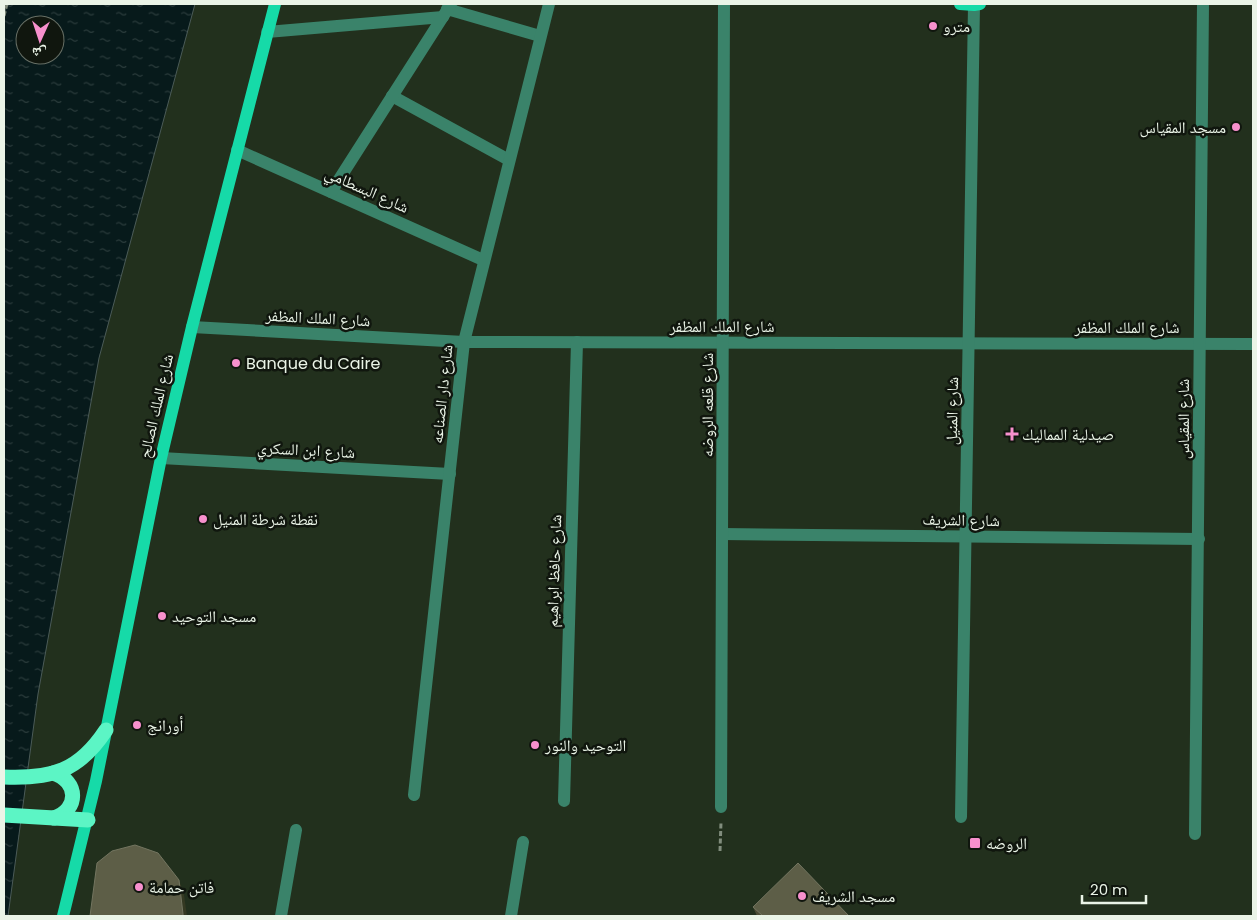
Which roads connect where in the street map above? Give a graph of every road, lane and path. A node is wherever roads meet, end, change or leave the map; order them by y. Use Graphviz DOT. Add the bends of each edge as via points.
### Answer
graph roads {
  1 [pos="7,4"];
  2 [pos="275,4"];
  3 [pos="549,4"];
  4 [pos="724,4"];
  5 [pos="960,4"];
  6 [pos="977,4"];
  7 [pos="1203,4"];
  8 [pos="447,10"];
  9 [pos="4,16"];
  10 [pos="267,32"];
  11 [pos="540,36"];
  12 [pos="392,96"];
  13 [pos="237,150"];
  14 [pos="509,160"];
  15 [pos="331,192"];
  16 [pos="483,260"];
  17 [pos="192,327"];
  18 [pos="464,342"];
  19 [pos="577,342"];
  20 [pos="723,342"];
  21 [pos="969,343"];
  22 [pos="1200,344"];
  23 [pos="1253,344"];
  24 [pos="160,458"];
  25 [pos="450,474"];
  26 [pos="722,534"];
  27 [pos="966,537"];
  28 [pos="1199,539"];
  29 [pos="106,730"];
  30 [pos="53,773"];
  31 [pos="4,776"];
  32 [pos="414,795"];
  33 [pos="564,801"];
  34 [pos="721,807"];
  35 [pos="4,815"];
  36 [pos="961,816"];
  37 [pos="54,818"];
  38 [pos="88,820"];
  39 [pos="296,830"];
  40 [pos="1195,834"];
  41 [pos="523,842"];
  42 [pos="720,851"];
  43 [pos="63,916"];
  44 [pos="281,916"];
  45 [pos="511,916"];
  1 -- 9 [label="path"];
  2 -- 10 [label="main road, شارع الملك الصالح"];
  3 -- 11 [label="street, شارع دار الصناعه"];
  4 -- 20 [label="street, شارع قلعه الروضه"];
  5 -- 6 [label="main road"];
  6 -- 21 [label="street, شارع المنيل"];
  7 -- 22 [label="street, شارع المقياس"];
  8 -- 10 [label="street"];
  8 -- 11 [label="street"];
  8 -- 12 [label="street"];
  10 -- 13 [label="main road, شارع الملك الصالح"];
  11 -- 14 [label="street, شارع دار الصناعه"];
  12 -- 14 [label="street"];
  12 -- 15 [label="street"];
  13 -- 15 [label="street, شارع البسطامي"];
  13 -- 17 [label="main road, شارع الملك الصالح"];
  14 -- 16 [label="street, شارع دار الصناعه"];
  15 -- 16 [label="street, شارع البسطامي"];
  16 -- 18 [label="street, شارع دار الصناعه"];
  17 -- 18 [label="street, شارع الملك المظفر"];
  17 -- 24 [label="main road, شارع الملك الصالح"];
  18 -- 19 [label="street, شارع الملك المظفر"];
  18 -- 25 [label="street, شارع دار الصناعه"];
  19 -- 20 [label="street, شارع الملك المظفر"];
  19 -- 33 [label="street, شارع حافظ ابراهيم"];
  20 -- 21 [label="street, شارع الملك المظفر"];
  20 -- 26 [label="street, شارع قلعه الروضه"];
  21 -- 22 [label="street, شارع الملك المظفر"];
  21 -- 27 [label="street, شارع المنيل"];
  22 -- 23 [label="street, شارع الملك المظفر"];
  22 -- 28 [label="street, شارع المقياس"];
  24 -- 25 [label="street, شارع ابن السكري"];
  24 -- 29 [label="main road, شارع الملك الصالح"];
  25 -- 32 [label="street, شارع دار الصناعه"];
  26 -- 27 [label="street, شارع الشريف"];
  26 -- 34 [label="street, شارع قلعه الروضه"];
  27 -- 28 [label="street, شارع الشريف"];
  27 -- 36 [label="street, شارع المنيل"];
  28 -- 40 [label="street, شارع المقياس"];
  29 -- 30 [label="highway" via="80,760"];
  29 -- 38 [label="main road, شارع الملك الصالح"];
  30 -- 31 [label="highway" via="24,778"];
  30 -- 37 [label="highway" via="71,785 73,799 66,812"];
  34 -- 42 [label="path"];
  35 -- 37 [label="highway"];
  37 -- 38 [label="highway"];
  38 -- 43 [label="main road, شارع الملك الصالح"];
  39 -- 44 [label="street"];
  41 -- 45 [label="street"];
}
